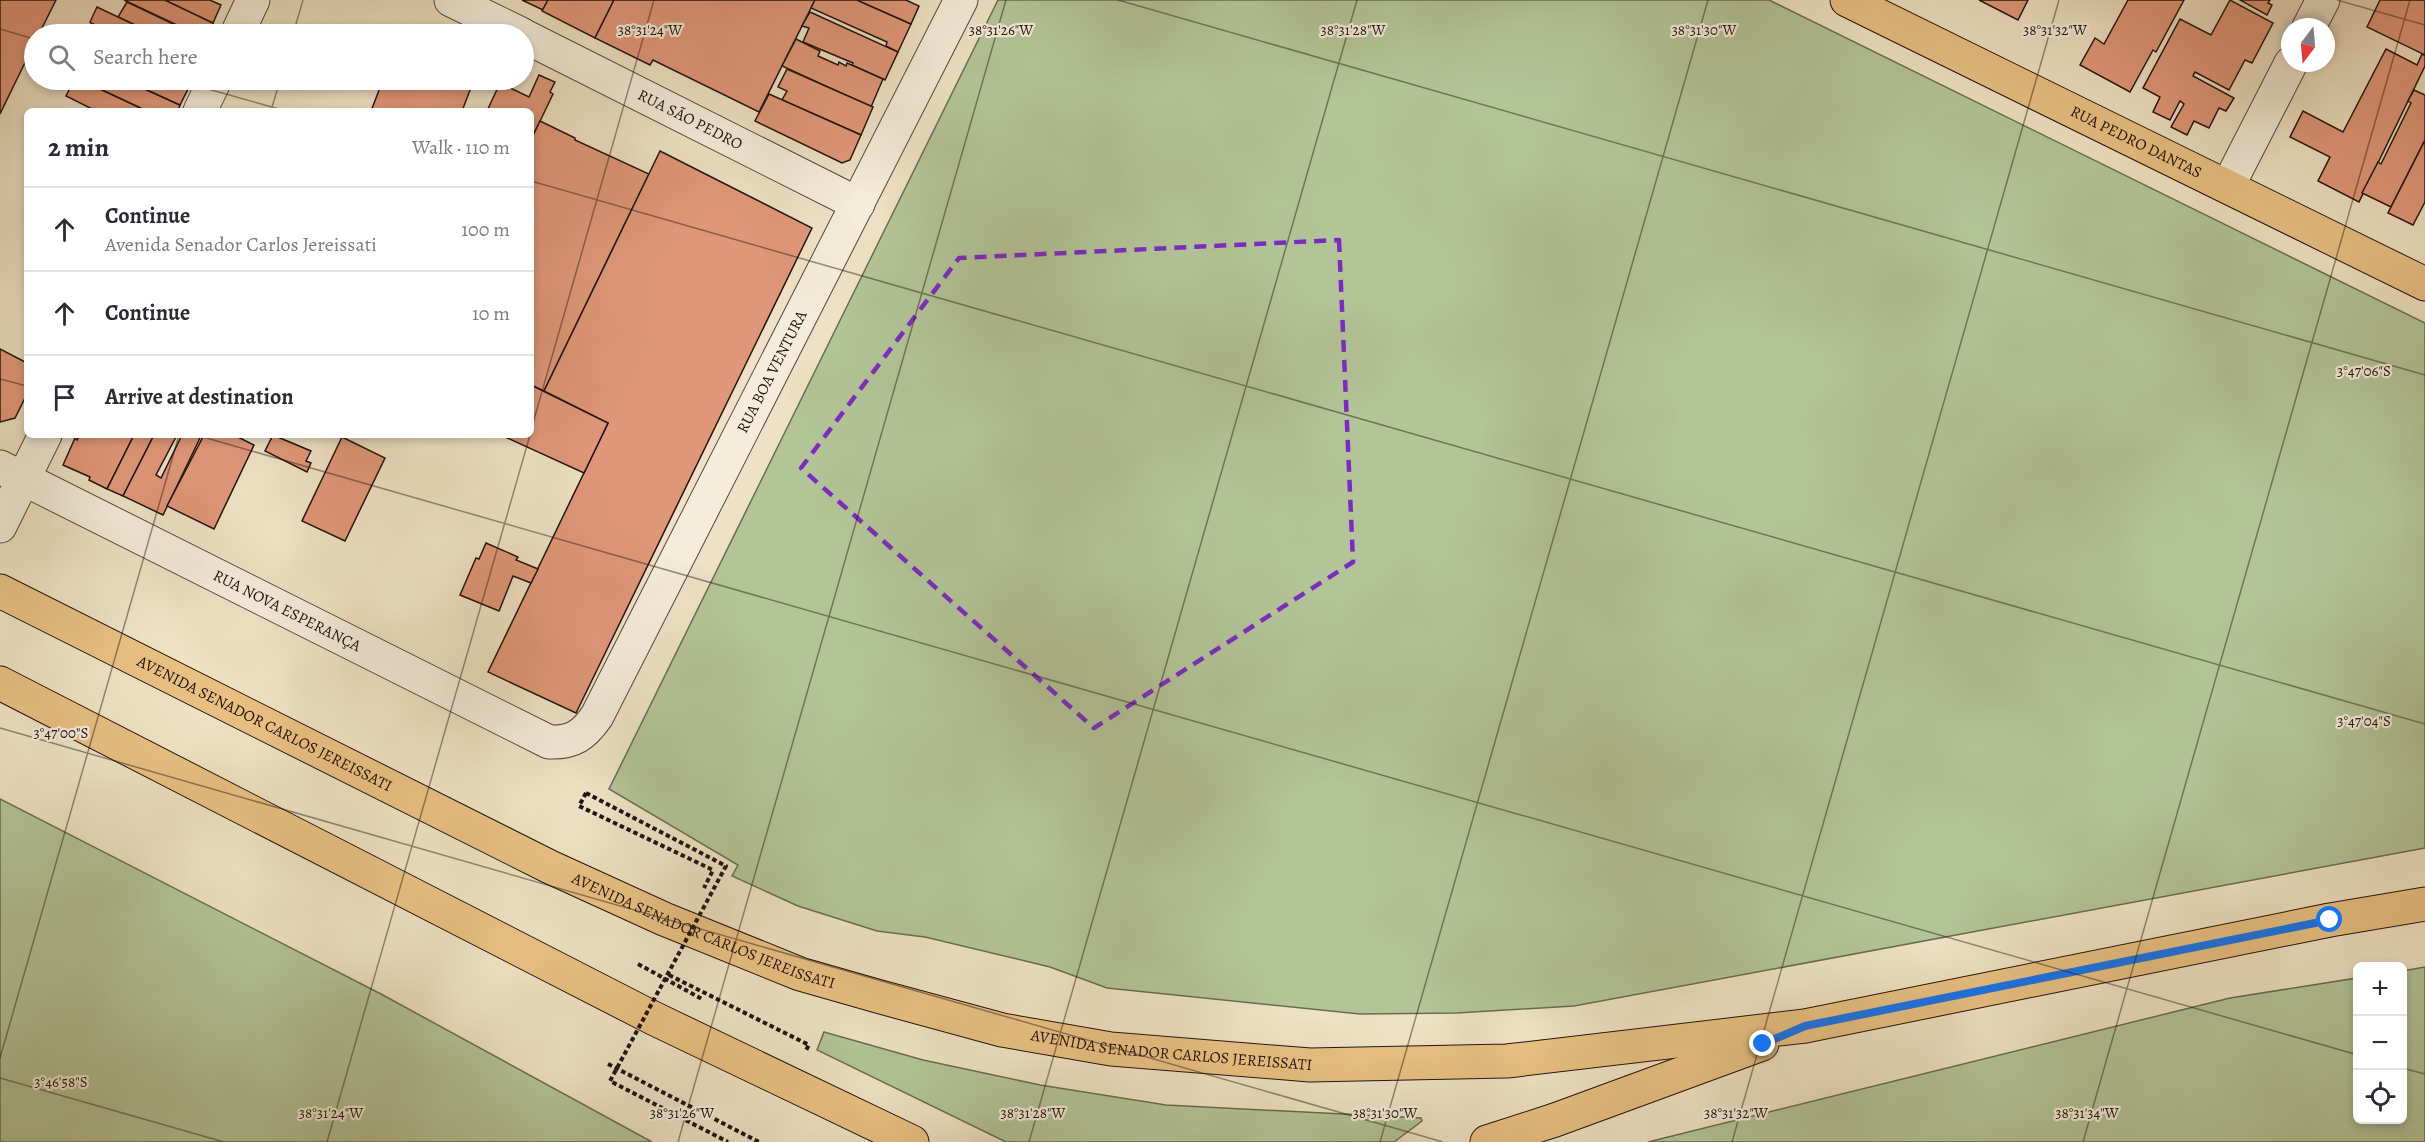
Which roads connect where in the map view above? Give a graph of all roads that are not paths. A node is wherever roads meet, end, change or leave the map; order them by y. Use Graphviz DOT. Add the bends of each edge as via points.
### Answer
graph roads {
  1 [pos="254,0"];
  2 [pos="451,0"];
  3 [pos="961,0"];
  4 [pos="1847,0"];
  5 [pos="2323,0"];
  6 [pos="2314,18"];
  7 [pos="242,24"];
  8 [pos="500,24"];
  9 [pos="534,41"];
  10 [pos="2286,72"];
  11 [pos="210,90"];
  12 [pos="201,108"];
  13 [pos="2228,186"];
  14 [pos="858,204"];
  15 [pos="2425,284"];
  16 [pos="42,438"];
  17 [pos="12,472"];
  18 [pos="0,526"];
  19 [pos="0,591"];
  20 [pos="0,683"];
  21 [pos="576,739"];
  22 [pos="2425,904"];
  23 [pos="1805,1026"];
  24 [pos="912,1142"];
  25 [pos="1487,1142"];
  1 -- 7 [label="street"];
  2 -- 8 [label="street, RUA SÃO PEDRO"];
  3 -- 14 [label="street, RUA BOA VENTURA"];
  4 -- 13 [label="main road, RUA PEDRO DANTAS"];
  5 -- 6 [label="street"];
  9 -- 14 [label="street, RUA SÃO PEDRO"];
  10 -- 13 [label="street"];
  11 -- 12 [label="street"];
  13 -- 15 [label="main road, RUA PEDRO DANTAS"];
  14 -- 21 [label="street, RUA BOA VENTURA" via="597,716"];
  16 -- 17 [label="street"];
  17 -- 18 [label="street"];
  17 -- 21 [label="street, RUA NOVA ESPERANÇA" via="549,742"];
  19 -- 23 [label="main road, AVENIDA SENADOR CARLOS JEREISSATI" via="550,867 664,920 800,974 1002,1030 1111,1049 1310,1065 1508,1061"];
  20 -- 24 [label="main road" via="652,1018"];
  22 -- 23 [label="main road, AVENIDA SENADOR CARLOS JEREISSATI"];
  23 -- 25 [label="main road"];
}
